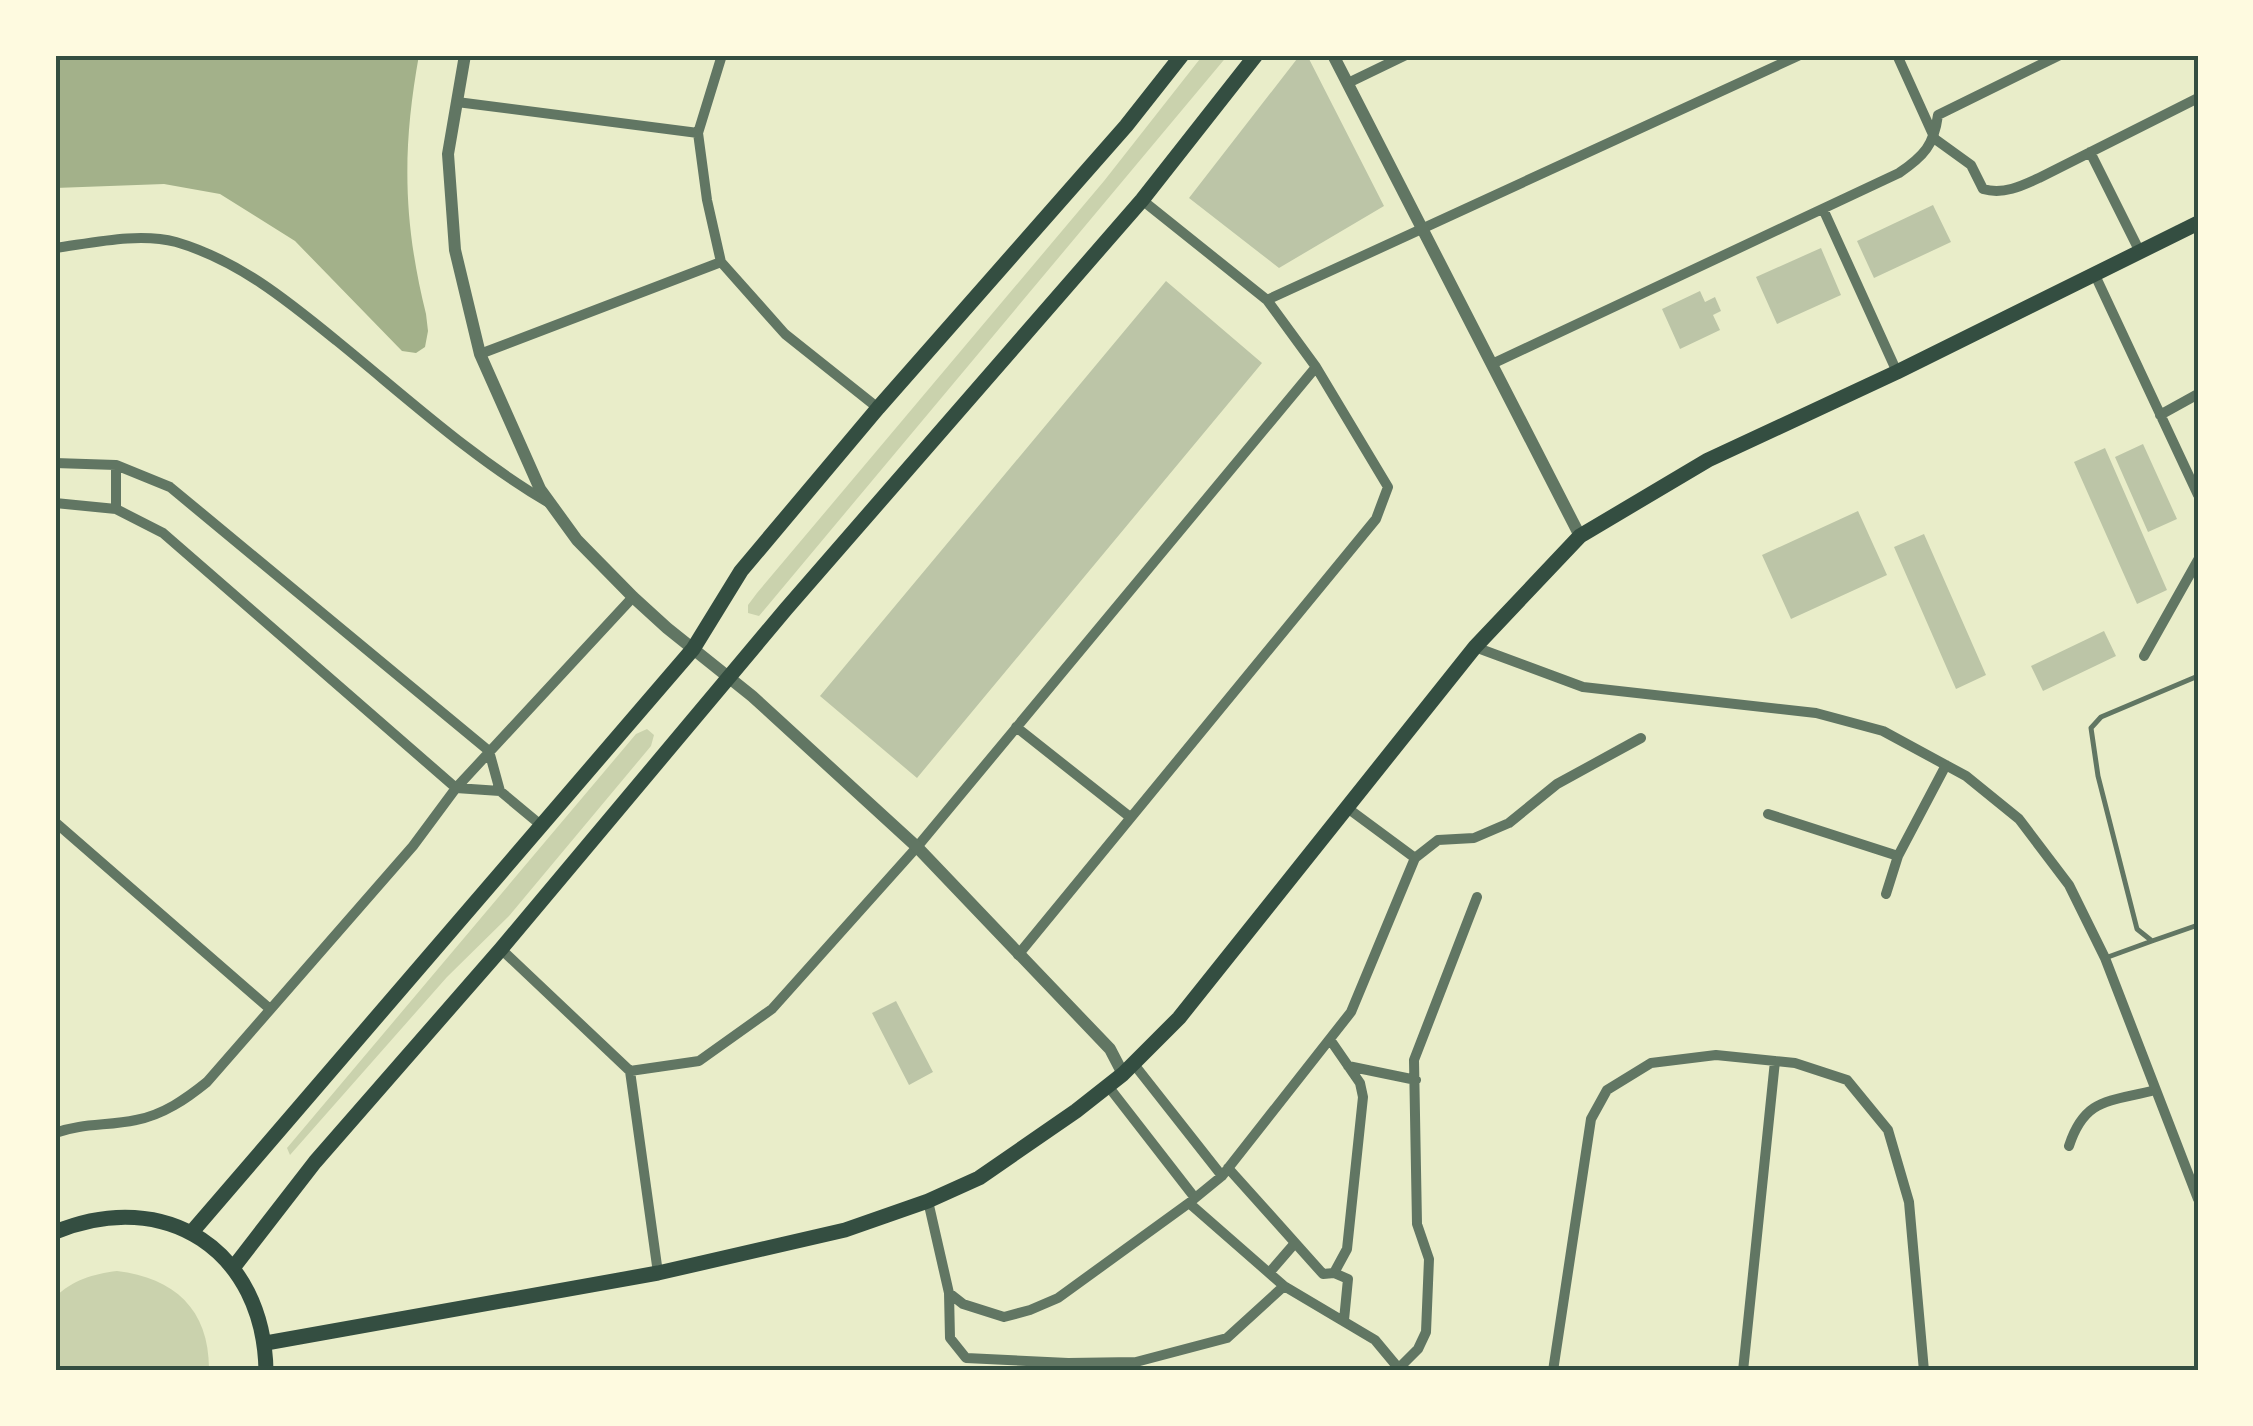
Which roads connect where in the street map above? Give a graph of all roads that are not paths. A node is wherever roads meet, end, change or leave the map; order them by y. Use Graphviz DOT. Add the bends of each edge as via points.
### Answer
graph roads {
  1 [pos="465,55"];
  2 [pos="722,55"];
  3 [pos="1182,55"];
  4 [pos="1256,55"];
  5 [pos="1333,55"];
  6 [pos="1406,55"];
  7 [pos="1800,55"];
  8 [pos="1897,55"];
  9 [pos="2060,55"];
  10 [pos="1348,84"];
  11 [pos="2198,98"];
  12 [pos="456,102"];
  13 [pos="698,133"];
  14 [pos="1935,139"];
  15 [pos="2090,152"];
  16 [pos="1142,200"];
  17 [pos="1823,209"];
  18 [pos="2198,222"];
  19 [pos="1425,229"];
  20 [pos="55,248"];
  21 [pos="2139,250"];
  22 [pos="721,262"];
  23 [pos="2094,273"];
  24 [pos="1268,300"];
  25 [pos="480,354"];
  26 [pos="1492,364"];
  27 [pos="1316,366"];
  28 [pos="1898,372"];
  29 [pos="2198,394"];
  30 [pos="878,408"];
  31 [pos="2160,415"];
  32 [pos="55,463"];
  33 [pos="116,465"];
  34 [pos="2198,495"];
  35 [pos="55,503"];
  36 [pos="551,504"];
  37 [pos="116,509"];
  38 [pos="1580,536"];
  39 [pos="2198,560"];
  40 [pos="633,596"];
  41 [pos="1475,647"];
  42 [pos="693,649"];
  43 [pos="2144,656"];
  44 [pos="2198,676"];
  45 [pos="729,678"];
  46 [pos="1016,728"];
  47 [pos="1641,738"];
  48 [pos="489,751"];
  49 [pos="1946,765"];
  50 [pos="456,788"];
  51 [pos="500,791"];
  52 [pos="1346,807"];
  53 [pos="1768,814"];
  54 [pos="1130,817"];
  55 [pos="55,822"];
  56 [pos="542,826"];
  57 [pos="916,846"];
  58 [pos="1898,856"];
  59 [pos="1415,858"];
  60 [pos="1886,894"];
  61 [pos="1477,897"];
  62 [pos="2198,925"];
  63 [pos="2152,941"];
  64 [pos="501,950"];
  65 [pos="1018,955"];
  66 [pos="2105,958"];
  67 [pos="270,1009"];
  68 [pos="1331,1041"];
  69 [pos="1775,1061"];
  70 [pos="1347,1066"];
  71 [pos="1128,1069"];
  72 [pos="630,1070"];
  73 [pos="1416,1080"];
  74 [pos="1108,1086"];
  75 [pos="2155,1090"];
  76 [pos="55,1133"];
  77 [pos="2069,1146"];
  78 [pos="1225,1172"];
  79 [pos="2198,1198"];
  80 [pos="1192,1200"];
  81 [pos="928,1201"];
  82 [pos="55,1232"];
  83 [pos="191,1233"];
  84 [pos="1295,1243"];
  85 [pos="234,1268"];
  86 [pos="658,1273"];
  87 [pos="1268,1273"];
  88 [pos="1334,1273"];
  89 [pos="1284,1286"];
  90 [pos="949,1293"];
  91 [pos="1344,1320"];
  92 [pos="266,1343"];
  93 [pos="1400,1369"];
  94 [pos="266,1371"];
  95 [pos="1553,1371"];
  96 [pos="1743,1371"];
  97 [pos="1924,1371"];
  1 -- 12 [label="street"];
  2 -- 13 [label="street"];
  3 -- 30 [label="main road"];
  4 -- 16 [label="main road"];
  5 -- 10 [label="street"];
  6 -- 10 [label="street"];
  7 -- 19 [label="street"];
  8 -- 14 [label="street"];
  9 -- 14 [label="street" via="1938,115"];
  10 -- 19 [label="street"];
  11 -- 15 [label="street"];
  12 -- 13 [label="street"];
  12 -- 25 [label="street" via="448,154 455,250"];
  13 -- 22 [label="street"];
  14 -- 15 [label="street" via="1971,165 1983,189 1992,192 2017,188"];
  14 -- 17 [label="street" via="1925,156 1899,174"];
  15 -- 21 [label="street"];
  16 -- 24 [label="street"];
  16 -- 45 [label="main road"];
  17 -- 26 [label="street"];
  17 -- 28 [label="street"];
  18 -- 21 [label="main road"];
  19 -- 24 [label="street"];
  19 -- 26 [label="street"];
  20 -- 36 [label="street" via="172,241 233,264 505,477"];
  21 -- 23 [label="main road"];
  22 -- 25 [label="street"];
  22 -- 30 [label="street" via="785,334"];
  23 -- 28 [label="main road"];
  23 -- 31 [label="street"];
  24 -- 27 [label="street"];
  25 -- 36 [label="street"];
  26 -- 38 [label="street"];
  27 -- 46 [label="street"];
  27 -- 54 [label="street" via="1388,487 1376,519"];
  28 -- 38 [label="main road" via="1708,460"];
  29 -- 31 [label="street"];
  30 -- 42 [label="main road" via="742,571"];
  31 -- 34 [label="street"];
  32 -- 33 [label="street"];
  33 -- 37 [label="street"];
  33 -- 48 [label="street" via="170,487"];
  35 -- 37 [label="street"];
  36 -- 40 [label="street"];
  37 -- 50 [label="street" via="192,556"];
  38 -- 41 [label="main road"];
  39 -- 43 [label="street"];
  40 -- 42 [label="street"];
  40 -- 48 [label="street"];
  41 -- 49 [label="street" via="1583,686 1816,713 1884,731"];
  41 -- 52 [label="main road"];
  42 -- 45 [label="street"];
  42 -- 56 [label="main road"];
  44 -- 63 [label="lane" via="2101,717 2092,728 2137,928"];
  45 -- 57 [label="street"];
  45 -- 64 [label="main road"];
  46 -- 54 [label="street"];
  46 -- 57 [label="street"];
  47 -- 59 [label="street" via="1557,784 1509,824 1474,838 1438,840"];
  48 -- 50 [label="street"];
  48 -- 51 [label="street"];
  49 -- 58 [label="street"];
  49 -- 66 [label="street" via="2019,819 2068,885"];
  50 -- 51 [label="street"];
  50 -- 67 [label="street"];
  51 -- 56 [label="street"];
  52 -- 59 [label="street"];
  52 -- 71 [label="main road" via="1179,1018"];
  53 -- 58 [label="street"];
  54 -- 65 [label="street"];
  55 -- 67 [label="street"];
  56 -- 83 [label="main road"];
  57 -- 65 [label="street"];
  57 -- 72 [label="street" via="772,1009 699,1061"];
  58 -- 60 [label="street"];
  59 -- 68 [label="street" via="1369,975"];
  61 -- 73 [label="street" via="1414,1060"];
  62 -- 63 [label="lane"];
  63 -- 66 [label="lane"];
  64 -- 72 [label="street"];
  64 -- 85 [label="main road" via="315,1162"];
  65 -- 71 [label="street"];
  66 -- 75 [label="street"];
  67 -- 76 [label="street" via="180,1103 138,1120"];
  68 -- 70 [label="street"];
  68 -- 78 [label="street"];
  69 -- 95 [label="street" via="1716,1055 1650,1063 1607,1090 1590,1119"];
  69 -- 96 [label="street"];
  69 -- 97 [label="street" via="1848,1080 1888,1130 1909,1202"];
  70 -- 73 [label="street"];
  70 -- 88 [label="street" via="1360,1084 1362,1112 1347,1249"];
  71 -- 74 [label="main road"];
  71 -- 78 [label="street"];
  72 -- 86 [label="street"];
  73 -- 93 [label="street" via="1416,1224 1429,1259 1426,1332"];
  74 -- 80 [label="street"];
  74 -- 81 [label="main road" via="979,1178"];
  75 -- 77 [label="street" via="2094,1106 2077,1123"];
  75 -- 79 [label="street"];
  78 -- 80 [label="street"];
  78 -- 84 [label="street"];
  80 -- 87 [label="street"];
  80 -- 90 [label="street" via="1058,1298 1030,1310 1004,1317"];
  81 -- 86 [label="main road" via="845,1230"];
  81 -- 90 [label="street"];
  82 -- 83 [label="main road" via="120,1215"];
  83 -- 85 [label="main road"];
  84 -- 87 [label="street"];
  84 -- 88 [label="street" via="1323,1274"];
  85 -- 92 [label="main road" via="255,1303"];
  86 -- 92 [label="main road"];
  87 -- 89 [label="street"];
  88 -- 91 [label="street" via="1348,1280"];
  89 -- 90 [label="street" via="1226,1338 1136,1362 1068,1364 966,1358 950,1338"];
  89 -- 91 [label="street"];
  91 -- 93 [label="street" via="1375,1340"];
  92 -- 94 [label="main road"];
}
